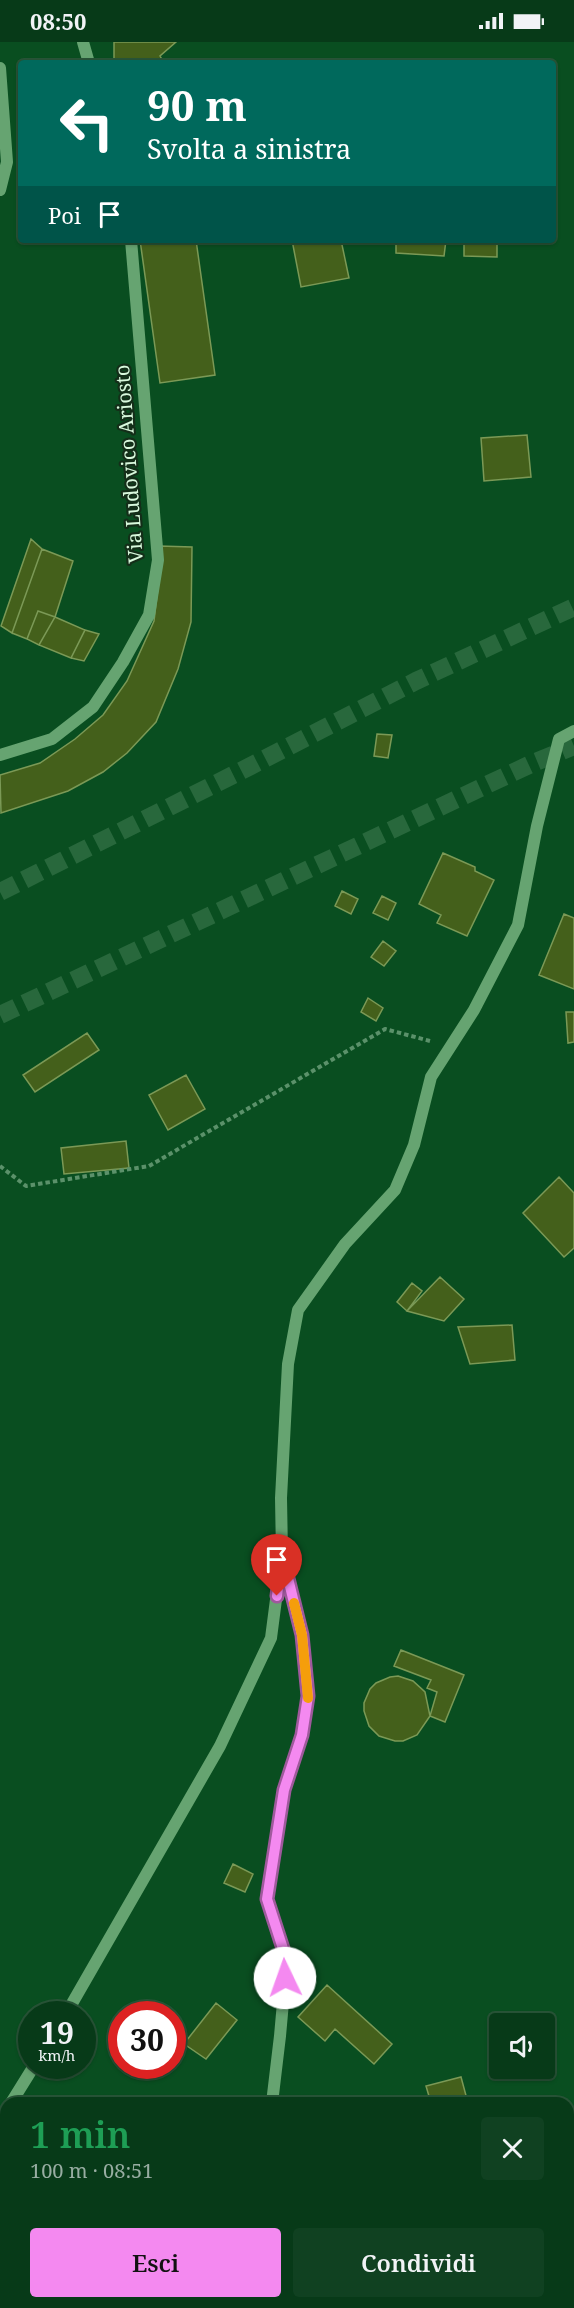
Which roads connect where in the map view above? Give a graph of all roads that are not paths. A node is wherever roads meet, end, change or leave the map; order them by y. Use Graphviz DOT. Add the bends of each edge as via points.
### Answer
graph roads {
  1 [pos="83,42"];
  2 [pos="88,60"];
  3 [pos="0,68"];
  4 [pos="0,190"];
  5 [pos="131,243"];
  6 [pos="574,731"];
  7 [pos="0,755"];
  8 [pos="282,1554"];
  9 [pos="74,2001"];
  10 [pos="26,2079"];
  11 [pos="15,2097"];
  12 [pos="273,2097"];
  1 -- 2 [label="street"];
  3 -- 4 [label="street" via="7,162"];
  5 -- 7 [label="street, Via Ludovico Ariosto" via="158,560 149,615 93,707 52,739"];
  6 -- 8 [label="street" via="559,739 518,925 496,970 431,1077 414,1145 395,1190 345,1244 298,1310 288,1364"];
  8 -- 9 [label="street" via="271,1638 225,1736"];
  8 -- 12 [label="street" via="302,1635 308,1696 302,1735 284,1790 267,1899 286,1958"];
  10 -- 11 [label="street"];
}
